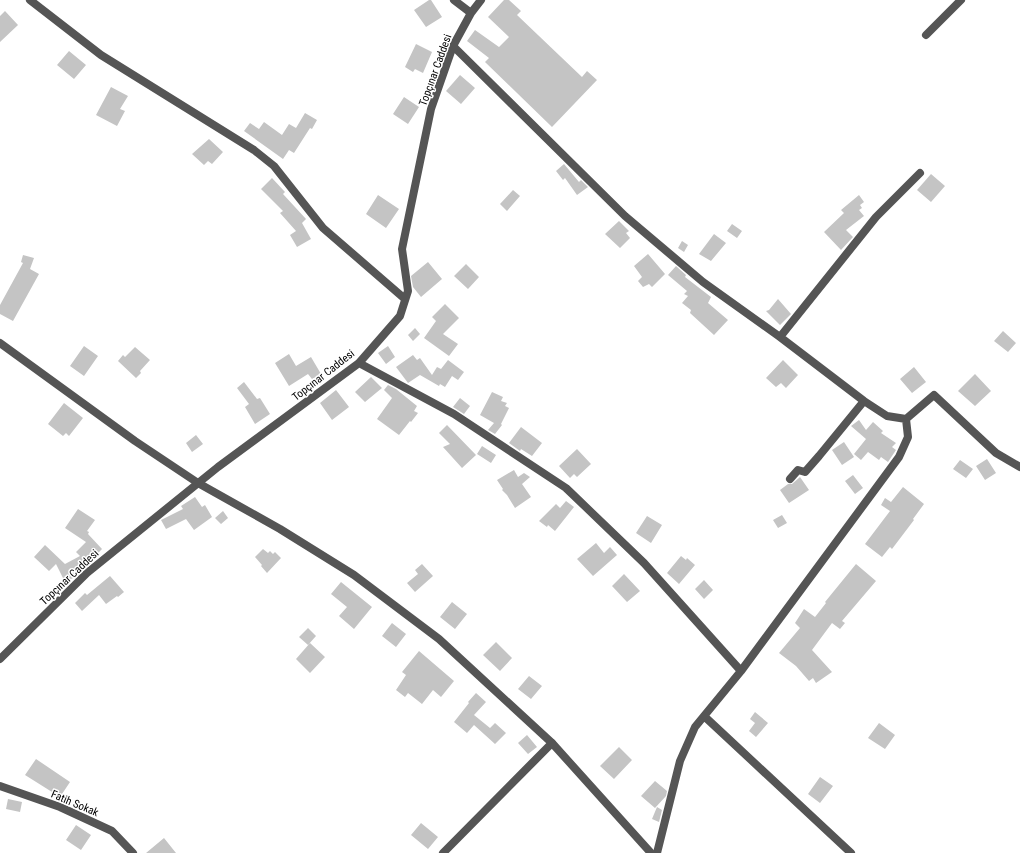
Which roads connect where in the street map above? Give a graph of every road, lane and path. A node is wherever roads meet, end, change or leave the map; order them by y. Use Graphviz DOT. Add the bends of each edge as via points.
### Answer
graph roads {
  1 [pos="30,0"];
  2 [pos="454,0"];
  3 [pos="481,0"];
  4 [pos="961,0"];
  5 [pos="471,13"];
  6 [pos="926,36"];
  7 [pos="453,46"];
  8 [pos="920,173"];
  9 [pos="405,299"];
  10 [pos="780,337"];
  11 [pos="0,342"];
  12 [pos="359,363"];
  13 [pos="864,401"];
  14 [pos="906,419"];
  15 [pos="1020,467"];
  16 [pos="790,479"];
  17 [pos="198,483"];
  18 [pos="0,659"];
  19 [pos="741,671"];
  20 [pos="704,716"];
  21 [pos="552,743"];
  22 [pos="0,786"];
  23 [pos="134,853"];
  24 [pos="443,853"];
  25 [pos="651,853"];
  26 [pos="657,853"];
  27 [pos="851,853"];
  1 -- 9 [label="street" via="101,55 254,150 274,166 323,228"];
  2 -- 5 [label="street"];
  3 -- 5 [label="street, Topçınar Caddesi"];
  4 -- 6 [label="street"];
  5 -- 7 [label="street, Topçınar Caddesi"];
  7 -- 9 [label="street, Topçınar Caddesi" via="431,109 402,249 408,291"];
  7 -- 10 [label="street" via="625,216 703,282"];
  8 -- 10 [label="street" via="876,217"];
  9 -- 12 [label="street, Topçınar Caddesi" via="400,316"];
  10 -- 13 [label="street"];
  11 -- 17 [label="street" via="135,441"];
  12 -- 17 [label="street, Topçınar Caddesi"];
  12 -- 19 [label="street" via="454,414 566,488 644,563"];
  13 -- 14 [label="street" via="887,416"];
  13 -- 16 [label="street" via="805,472 798,470"];
  14 -- 15 [label="street" via="934,395 996,453"];
  14 -- 19 [label="street" via="908,437 899,457"];
  17 -- 18 [label="street, Topçınar Caddesi" via="87,574"];
  17 -- 21 [label="street" via="354,575 439,639"];
  19 -- 20 [label="street"];
  20 -- 26 [label="street" via="695,727 680,761"];
  20 -- 27 [label="street"];
  21 -- 24 [label="street"];
  21 -- 25 [label="street"];
  22 -- 23 [label="street, Fatih Sokak" via="60,807 112,831"];
}
